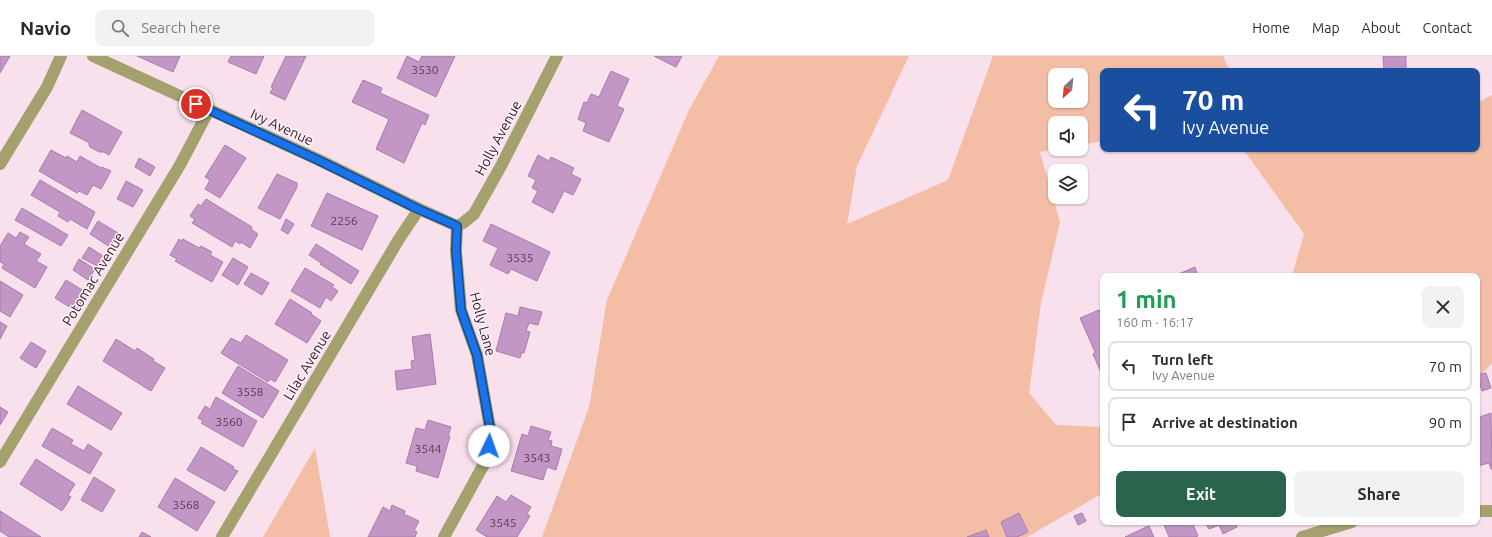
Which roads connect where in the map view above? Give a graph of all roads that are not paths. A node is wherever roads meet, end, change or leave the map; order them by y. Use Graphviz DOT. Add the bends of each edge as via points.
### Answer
graph roads {
  1 [pos="61,56"];
  2 [pos="93,56"];
  3 [pos="557,56"];
  4 [pos="209,110"];
  5 [pos="0,164"];
  6 [pos="418,209"];
  7 [pos="457,226"];
  8 [pos="0,462"];
  9 [pos="1480,511"];
  10 [pos="1492,511"];
  11 [pos="1342,525"];
  12 [pos="222,537"];
  13 [pos="444,537"];
  14 [pos="1302,537"];
  1 -- 5 [label="street" via="47,87"];
  2 -- 4 [label="street, Ivy Avenue"];
  3 -- 7 [label="street, Holly Avenue" via="474,214"];
  4 -- 6 [label="street, Ivy Avenue"];
  4 -- 8 [label="street, Potomac Avenue" via="180,165"];
  6 -- 7 [label="street, Ivy Avenue"];
  6 -- 12 [label="street, Lilac Avenue"];
  7 -- 13 [label="street, Holly Lane" via="456,251 461,310 477,355 490,428 484,464"];
  9 -- 10 [label="street"];
  11 -- 14 [label="street"];
}
